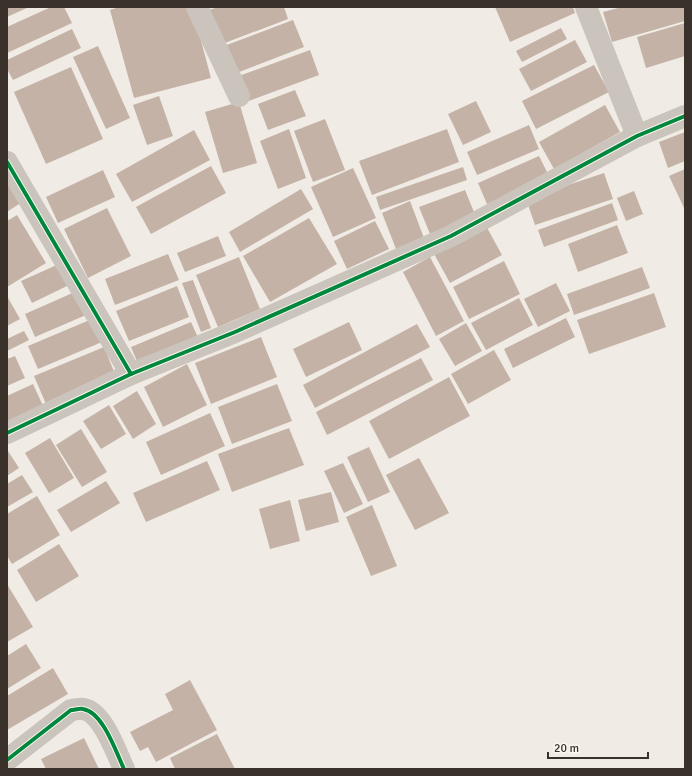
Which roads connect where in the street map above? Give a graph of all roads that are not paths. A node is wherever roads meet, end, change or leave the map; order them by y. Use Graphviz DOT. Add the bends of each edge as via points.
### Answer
graph roads {
  1 [pos="197,7"];
  2 [pos="586,7"];
  3 [pos="239,96"];
  4 [pos="685,116"];
  5 [pos="637,136"];
  6 [pos="7,162"];
  7 [pos="131,374"];
  8 [pos="7,433"];
  9 [pos="7,760"];
  10 [pos="124,769"];
  1 -- 3 [label="street"];
  2 -- 5 [label="street"];
  4 -- 5 [label="street"];
  5 -- 7 [label="street" via="451,236 235,332"];
  6 -- 7 [label="street"];
  7 -- 8 [label="street"];
  9 -- 10 [label="street" via="71,710 83,708 102,723"];
}
